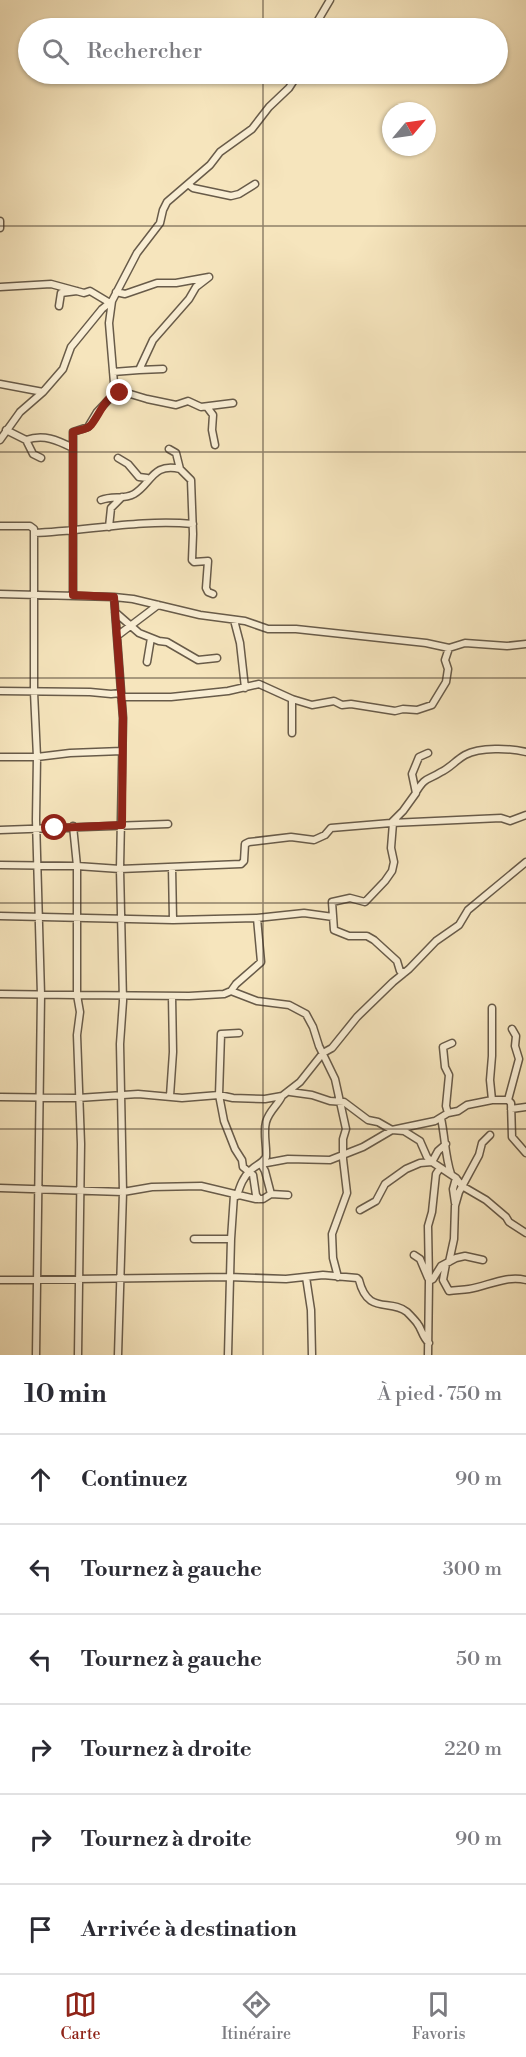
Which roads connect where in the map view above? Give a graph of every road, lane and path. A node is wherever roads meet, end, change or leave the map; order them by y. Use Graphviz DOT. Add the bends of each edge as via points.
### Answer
graph roads {
  1 [pos="330,0"];
  2 [pos="321,18"];
  3 [pos="292,84"];
  4 [pos="188,184"];
  5 [pos="255,184"];
  6 [pos="0,221"];
  7 [pos="0,228"];
  8 [pos="0,287"];
  9 [pos="77,291"];
  10 [pos="116,292"];
  11 [pos="111,302"];
  12 [pos="59,306"];
  13 [pos="163,369"];
  14 [pos="139,370"];
  15 [pos="113,372"];
  16 [pos="0,384"];
  17 [pos="43,392"];
  18 [pos="113,395"];
  19 [pos="233,403"];
  20 [pos="207,406"];
  21 [pos="6,430"];
  22 [pos="0,440"];
  23 [pos="26,440"];
  24 [pos="215,445"];
  25 [pos="73,448"];
  26 [pos="169,449"];
  27 [pos="118,458"];
  28 [pos="41,459"];
  29 [pos="180,469"];
  30 [pos="147,478"];
  31 [pos="122,497"];
  32 [pos="101,500"];
  33 [pos="193,524"];
  34 [pos="1,526"];
  35 [pos="110,527"];
  36 [pos="75,530"];
  37 [pos="34,533"];
  38 [pos="0,594"];
  39 [pos="213,594"];
  40 [pos="34,595"];
  41 [pos="73,595"];
  42 [pos="114,597"];
  43 [pos="158,605"];
  44 [pos="115,612"];
  45 [pos="234,620"];
  46 [pos="130,625"];
  47 [pos="117,636"];
  48 [pos="151,638"];
  49 [pos="525,645"];
  50 [pos="449,648"];
  51 [pos="217,658"];
  52 [pos="147,662"];
  53 [pos="245,688"];
  54 [pos="0,692"];
  55 [pos="34,692"];
  56 [pos="121,695"];
  57 [pos="292,699"];
  58 [pos="292,733"];
  59 [pos="122,752"];
  60 [pos="526,752"];
  61 [pos="428,753"];
  62 [pos="0,757"];
  63 [pos="37,757"];
  64 [pos="416,793"];
  65 [pos="526,815"];
  66 [pos="392,823"];
  67 [pos="168,824"];
  68 [pos="122,825"];
  69 [pos="73,826"];
  70 [pos="36,829"];
  71 [pos="0,830"];
  72 [pos="526,862"];
  73 [pos="0,865"];
  74 [pos="37,866"];
  75 [pos="78,866"];
  76 [pos="172,867"];
  77 [pos="120,869"];
  78 [pos="0,916"];
  79 [pos="333,916"];
  80 [pos="37,918"];
  81 [pos="257,918"];
  82 [pos="77,919"];
  83 [pos="121,920"];
  84 [pos="172,920"];
  85 [pos="404,973"];
  86 [pos="231,991"];
  87 [pos="0,994"];
  88 [pos="41,994"];
  89 [pos="77,995"];
  90 [pos="122,996"];
  91 [pos="172,996"];
  92 [pos="492,1008"];
  93 [pos="512,1029"];
  94 [pos="239,1033"];
  95 [pos="452,1043"];
  96 [pos="323,1053"];
  97 [pos="526,1061"];
  98 [pos="518,1068"];
  99 [pos="285,1094"];
  100 [pos="219,1095"];
  101 [pos="122,1096"];
  102 [pos="170,1096"];
  103 [pos="0,1097"];
  104 [pos="38,1097"];
  105 [pos="78,1098"];
  106 [pos="341,1100"];
  107 [pos="492,1100"];
  108 [pos="508,1100"];
  109 [pos="526,1107"];
  110 [pos="511,1109"];
  111 [pos="448,1113"];
  112 [pos="441,1118"];
  113 [pos="392,1130"];
  114 [pos="490,1135"];
  115 [pos="446,1144"];
  116 [pos="344,1153"];
  117 [pos="526,1153"];
  118 [pos="432,1162"];
  119 [pos="261,1164"];
  120 [pos="440,1168"];
  121 [pos="249,1171"];
  122 [pos="454,1176"];
  123 [pos="462,1186"];
  124 [pos="0,1188"];
  125 [pos="38,1189"];
  126 [pos="80,1190"];
  127 [pos="123,1192"];
  128 [pos="271,1194"];
  129 [pos="235,1195"];
  130 [pos="288,1195"];
  131 [pos="256,1198"];
  132 [pos="455,1206"];
  133 [pos="360,1210"];
  134 [pos="526,1233"];
  135 [pos="194,1239"];
  136 [pos="231,1239"];
  137 [pos="414,1255"];
  138 [pos="483,1260"];
  139 [pos="448,1263"];
  140 [pos="336,1276"];
  141 [pos="229,1277"];
  142 [pos="306,1277"];
  143 [pos="122,1279"];
  144 [pos="0,1280"];
  145 [pos="38,1280"];
  146 [pos="79,1280"];
  147 [pos="526,1280"];
  148 [pos="429,1281"];
  149 [pos="429,1343"];
  150 [pos="36,1355"];
  151 [pos="78,1355"];
  152 [pos="118,1355"];
  153 [pos="228,1355"];
  154 [pos="312,1355"];
  155 [pos="428,1355"];
  1 -- 2 [label="street"];
  3 -- 4 [label="street" via="252,129 220,152"];
  4 -- 5 [label="street" via="231,196"];
  4 -- 10 [label="street" via="165,206 160,223 137,253"];
  6 -- 7 [label="street"];
  8 -- 9 [label="street" via="51,284"];
  9 -- 11 [label="street" via="93,293"];
  9 -- 12 [label="street" via="61,293"];
  10 -- 11 [label="street"];
  10 -- 14 [label="street" via="125,294 157,283 209,277 196,287 153,340"];
  11 -- 15 [label="street"];
  11 -- 17 [label="street" via="71,347 63,369"];
  13 -- 14 [label="street"];
  14 -- 15 [label="street"];
  15 -- 18 [label="street"];
  16 -- 17 [label="street"];
  17 -- 21 [label="street"];
  18 -- 20 [label="street" via="127,393 176,405 188,402"];
  18 -- 25 [label="street" via="88,427 74,431"];
  19 -- 20 [label="street"];
  20 -- 24 [label="street" via="213,415"];
  21 -- 22 [label="street"];
  21 -- 23 [label="street"];
  23 -- 25 [label="street" via="36,436"];
  23 -- 28 [label="street" via="33,454"];
  25 -- 36 [label="street"];
  26 -- 29 [label="street" via="176,453"];
  27 -- 30 [label="street" via="140,478"];
  29 -- 30 [label="street" via="164,469"];
  29 -- 33 [label="street" via="191,480"];
  30 -- 31 [label="street" via="134,494"];
  31 -- 32 [label="street"];
  31 -- 35 [label="street" via="111,507"];
  33 -- 35 [label="street"];
  33 -- 39 [label="street" via="192,560 208,561 206,588"];
  34 -- 37 [label="street" via="30,526"];
  35 -- 36 [label="street"];
  36 -- 37 [label="street"];
  36 -- 41 [label="street"];
  37 -- 40 [label="street"];
  38 -- 40 [label="street"];
  40 -- 41 [label="street"];
  40 -- 55 [label="street"];
  41 -- 42 [label="street"];
  42 -- 43 [label="street"];
  42 -- 44 [label="street"];
  43 -- 45 [label="street"];
  43 -- 46 [label="street"];
  44 -- 46 [label="street"];
  44 -- 47 [label="street"];
  45 -- 50 [label="street" via="268,629"];
  45 -- 53 [label="street"];
  46 -- 47 [label="street"];
  46 -- 48 [label="street"];
  47 -- 56 [label="street"];
  48 -- 51 [label="street" via="167,642 200,661"];
  48 -- 52 [label="street"];
  49 -- 50 [label="street" via="465,643"];
  50 -- 57 [label="street" via="445,656 446,682 436,700 423,709 395,711 332,701 312,705"];
  53 -- 56 [label="street" via="171,697"];
  53 -- 57 [label="street" via="260,685"];
  54 -- 55 [label="street"];
  55 -- 56 [label="street"];
  55 -- 63 [label="street"];
  56 -- 59 [label="street"];
  57 -- 58 [label="street"];
  59 -- 63 [label="street"];
  59 -- 68 [label="street"];
  60 -- 64 [label="street" via="509,748 470,753 428,777"];
  61 -- 64 [label="street" via="418,757 413,769"];
  62 -- 63 [label="street"];
  63 -- 70 [label="street"];
  64 -- 66 [label="street"];
  65 -- 66 [label="street" via="510,821 501,818"];
  66 -- 76 [label="street" via="331,828 314,840 291,837 249,842 245,844 241,864"];
  66 -- 79 [label="street" via="392,871 365,902 350,898 332,902"];
  67 -- 68 [label="street"];
  68 -- 69 [label="street"];
  68 -- 77 [label="street"];
  69 -- 70 [label="street"];
  69 -- 75 [label="street"];
  70 -- 71 [label="street"];
  70 -- 74 [label="street"];
  72 -- 85 [label="street" via="468,910 459,925 436,941"];
  73 -- 74 [label="street"];
  74 -- 75 [label="street"];
  74 -- 80 [label="street"];
  75 -- 77 [label="street"];
  75 -- 82 [label="street"];
  76 -- 77 [label="street"];
  76 -- 84 [label="street"];
  77 -- 83 [label="street"];
  78 -- 80 [label="street"];
  79 -- 81 [label="street" via="304,912"];
  79 -- 85 [label="street" via="334,930 374,940"];
  80 -- 82 [label="street"];
  80 -- 88 [label="street"];
  81 -- 84 [label="street"];
  81 -- 86 [label="street" via="261,962"];
  82 -- 83 [label="street"];
  82 -- 89 [label="street"];
  83 -- 84 [label="street"];
  83 -- 90 [label="street"];
  85 -- 96 [label="street"];
  86 -- 91 [label="street"];
  86 -- 96 [label="street" via="256,1001 288,1005 306,1014"];
  87 -- 88 [label="street"];
  88 -- 89 [label="street"];
  88 -- 104 [label="street"];
  89 -- 90 [label="street"];
  89 -- 105 [label="street"];
  90 -- 91 [label="street"];
  90 -- 101 [label="street"];
  91 -- 102 [label="street"];
  92 -- 107 [label="street"];
  93 -- 98 [label="street"];
  94 -- 100 [label="street" via="221,1034"];
  95 -- 111 [label="street" via="443,1047"];
  96 -- 99 [label="street"];
  96 -- 106 [label="street"];
  97 -- 98 [label="street"];
  98 -- 108 [label="street"];
  99 -- 100 [label="street" via="265,1099"];
  99 -- 106 [label="street"];
  99 -- 119 [label="street" via="266,1122 266,1158"];
  100 -- 102 [label="street"];
  100 -- 121 [label="street" via="235,1149"];
  101 -- 102 [label="street"];
  101 -- 105 [label="street"];
  101 -- 127 [label="street"];
  103 -- 104 [label="street"];
  104 -- 105 [label="street"];
  104 -- 125 [label="street"];
  105 -- 126 [label="street"];
  106 -- 113 [label="street" via="368,1120"];
  106 -- 116 [label="street" via="346,1129"];
  107 -- 108 [label="street"];
  107 -- 111 [label="street"];
  108 -- 110 [label="street"];
  109 -- 110 [label="street"];
  110 -- 117 [label="street" via="512,1137"];
  111 -- 112 [label="street"];
  112 -- 113 [label="street"];
  112 -- 115 [label="street"];
  113 -- 116 [label="street"];
  113 -- 118 [label="street" via="404,1131 420,1141"];
  114 -- 123 [label="street" via="482,1143"];
  115 -- 118 [label="street"];
  115 -- 122 [label="street" via="447,1163"];
  116 -- 119 [label="street" via="330,1160 288,1159"];
  116 -- 140 [label="street" via="347,1192 332,1234"];
  118 -- 120 [label="street"];
  118 -- 133 [label="street" via="406,1169 385,1184 376,1201"];
  119 -- 121 [label="street"];
  119 -- 128 [label="street"];
  120 -- 122 [label="street"];
  120 -- 148 [label="street" via="428,1226"];
  121 -- 129 [label="street"];
  121 -- 131 [label="street"];
  122 -- 123 [label="street"];
  122 -- 132 [label="street"];
  123 -- 132 [label="street"];
  123 -- 134 [label="street"];
  124 -- 125 [label="street"];
  125 -- 126 [label="street"];
  125 -- 145 [label="street"];
  126 -- 127 [label="street"];
  126 -- 146 [label="street"];
  127 -- 129 [label="street" via="201,1186"];
  127 -- 143 [label="street"];
  128 -- 130 [label="street"];
  128 -- 131 [label="street"];
  129 -- 131 [label="street"];
  129 -- 136 [label="street"];
  132 -- 139 [label="street" via="454,1239"];
  135 -- 136 [label="street"];
  136 -- 141 [label="street"];
  137 -- 148 [label="street" via="420,1259"];
  138 -- 139 [label="street" via="463,1256"];
  139 -- 147 [label="street" via="443,1280 449,1291 495,1281"];
  139 -- 148 [label="street"];
  140 -- 142 [label="street"];
  140 -- 149 [label="street" via="358,1278 362,1291 372,1301 402,1309 418,1324"];
  141 -- 142 [label="street"];
  141 -- 143 [label="street"];
  141 -- 153 [label="street"];
  142 -- 154 [label="street"];
  143 -- 146 [label="street"];
  143 -- 152 [label="street"];
  144 -- 145 [label="street"];
  145 -- 146 [label="street"];
  145 -- 150 [label="street"];
  146 -- 151 [label="street"];
  148 -- 149 [label="street"];
  149 -- 155 [label="street"];
}
